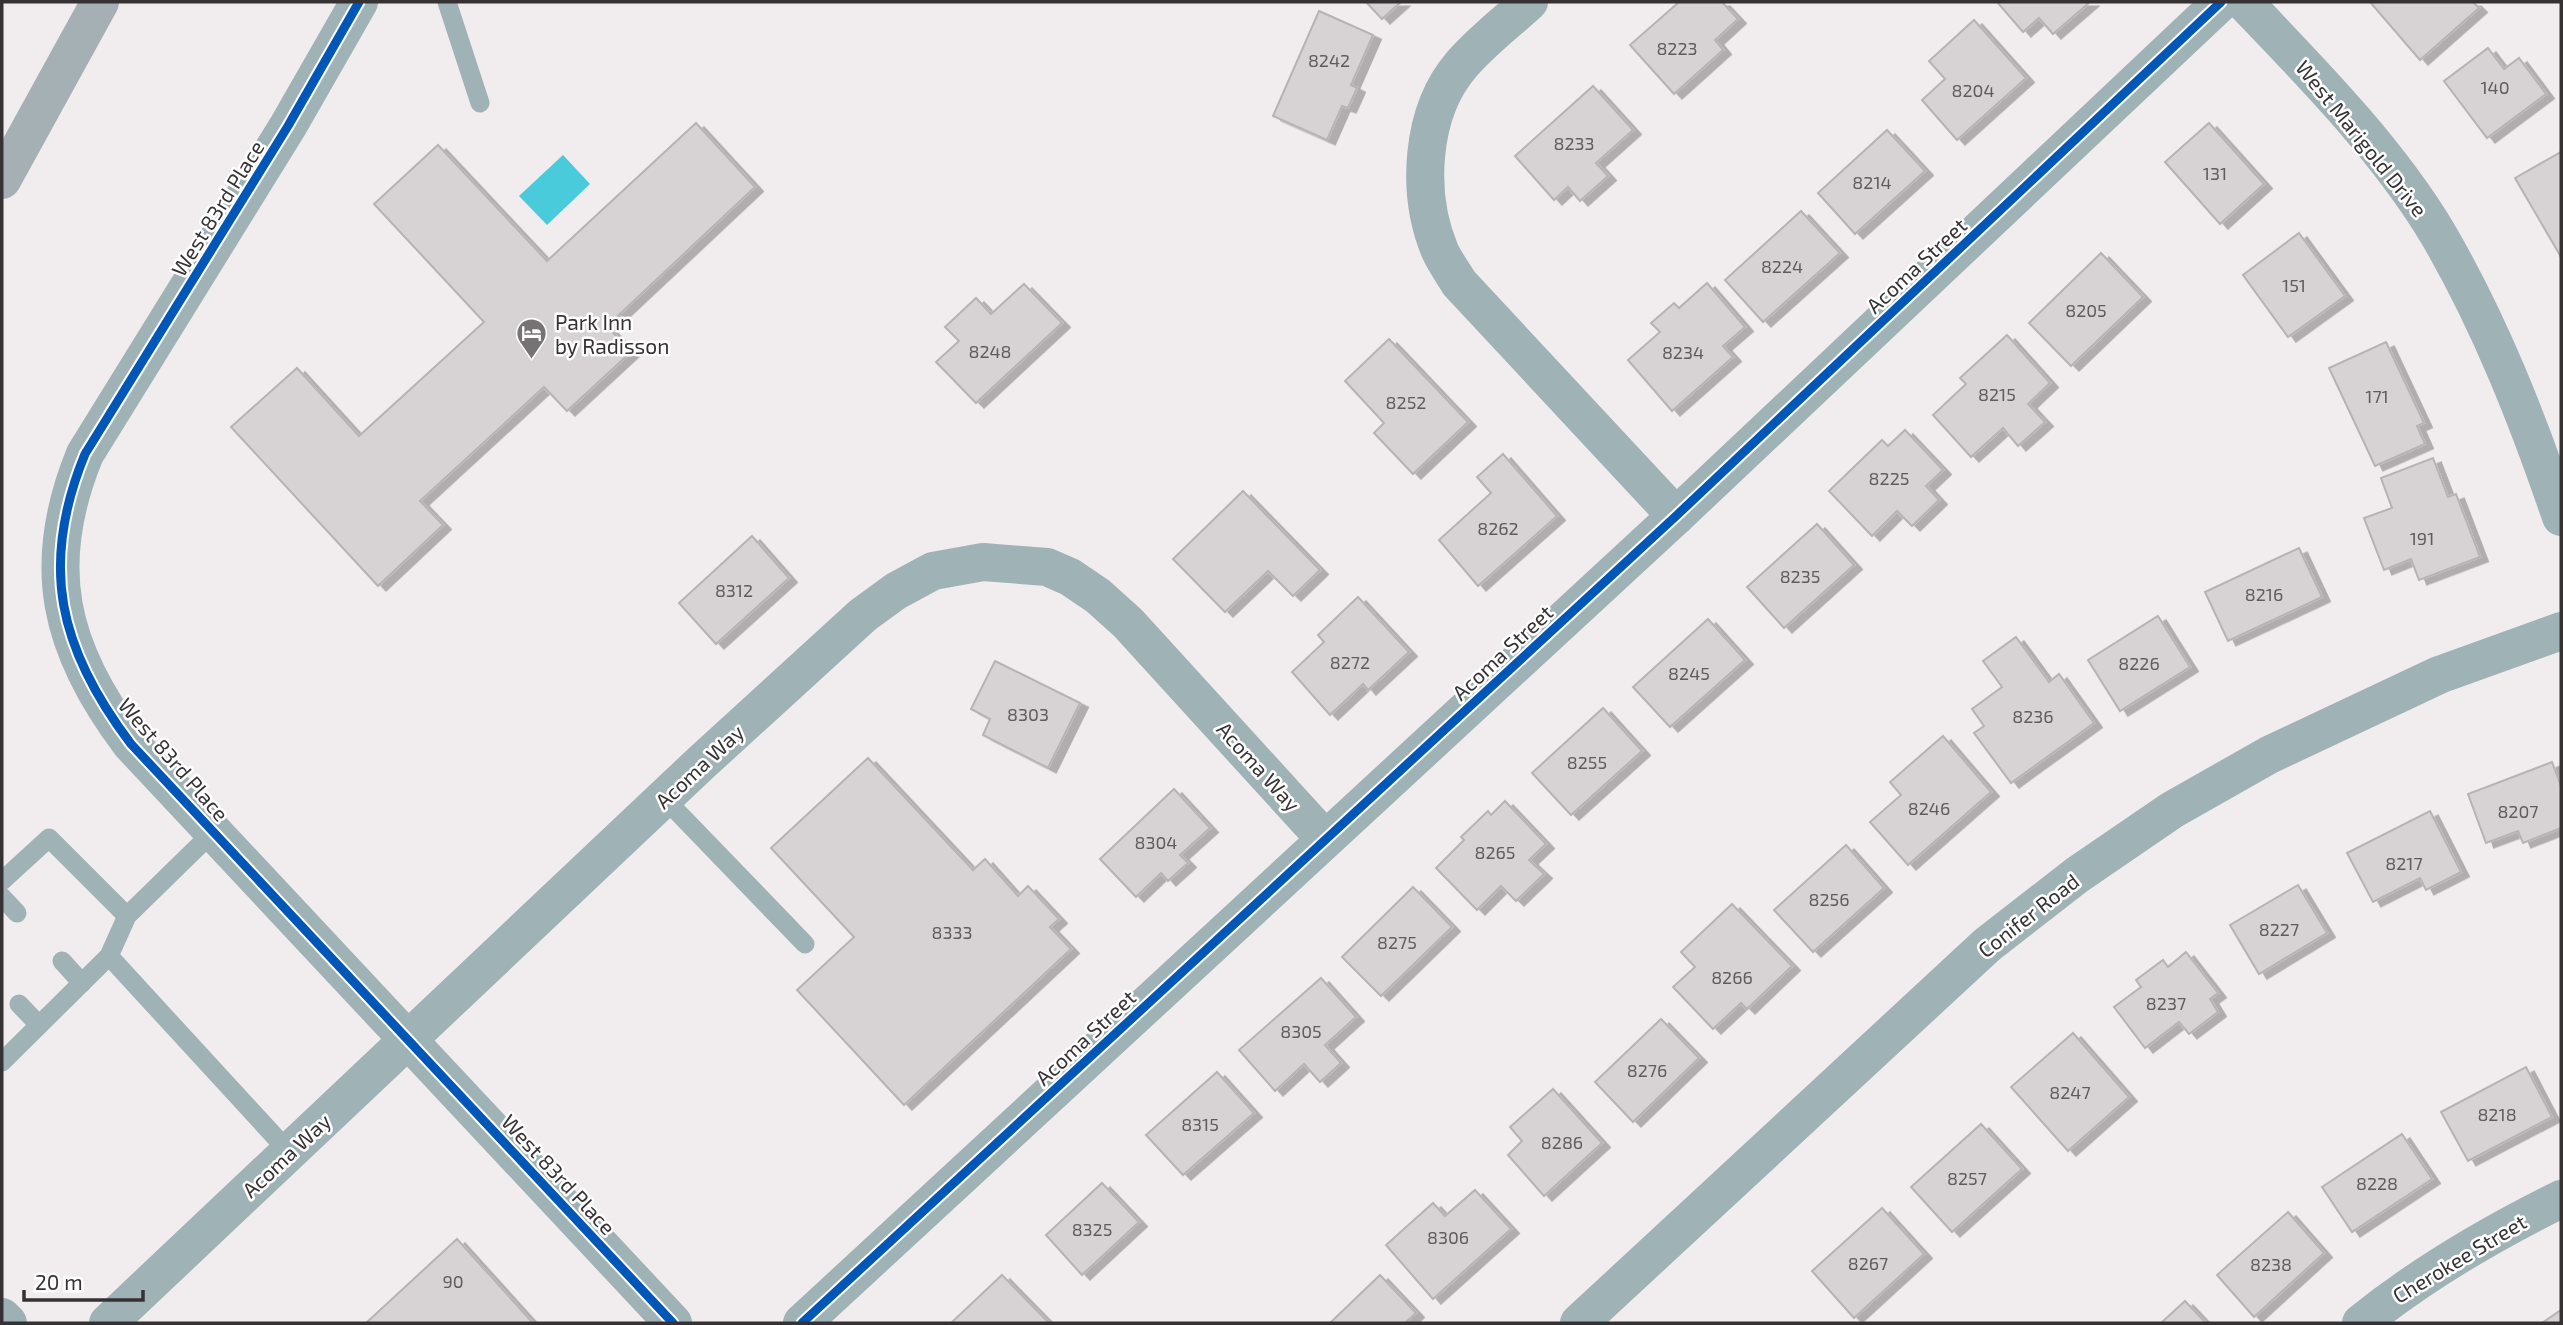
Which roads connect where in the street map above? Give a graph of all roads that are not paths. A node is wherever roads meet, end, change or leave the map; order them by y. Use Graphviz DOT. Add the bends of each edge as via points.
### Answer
graph roads {
  1 [pos="100,2"];
  2 [pos="359,2"];
  3 [pos="447,2"];
  4 [pos="1529,2"];
  5 [pos="2221,2"];
  6 [pos="2244,2"];
  7 [pos="480,103"];
  8 [pos="2,180"];
  9 [pos="1676,516"];
  10 [pos="2561,517"];
  11 [pos="2561,631"];
  12 [pos="664,798"];
  13 [pos="214,832"];
  14 [pos="1325,839"];
  15 [pos="2,881"];
  16 [pos="2,897"];
  17 [pos="17,914"];
  18 [pos="127,916"];
  19 [pos="806,944"];
  20 [pos="109,956"];
  21 [pos="62,961"];
  22 [pos="82,983"];
  23 [pos="19,1004"];
  24 [pos="39,1025"];
  25 [pos="409,1039"];
  26 [pos="2,1062"];
  27 [pos="289,1152"];
  28 [pos="2561,1199"];
  29 [pos="2,1317"];
  30 [pos="8,1323"];
  31 [pos="108,1323"];
  32 [pos="673,1323"];
  33 [pos="802,1323"];
  34 [pos="1579,1323"];
  35 [pos="2361,1323"];
  1 -- 8 [label="highway"];
  2 -- 13 [label="street, West 83rd Place" via="288,126 85,454 66,507 59,560 62,600 67,629 93,687 131,744"];
  3 -- 7 [label="lane"];
  4 -- 9 [label="street" via="1462,64 1445,89 1425,163 1431,224 1459,283"];
  5 -- 9 [label="street, Acoma Street"];
  6 -- 10 [label="street, West Marigold Drive" via="2304,64 2437,233 2480,311"];
  9 -- 14 [label="street, Acoma Street"];
  11 -- 34 [label="street, Conifer Road" via="2439,675 2269,755 2172,810 2077,875 1987,945"];
  12 -- 14 [label="street, Acoma Way" via="863,615 933,571 984,562 1047,567 1098,596"];
  12 -- 19 [label="lane"];
  12 -- 25 [label="street, Acoma Way"];
  13 -- 18 [label="lane"];
  13 -- 25 [label="street, West 83rd Place"];
  14 -- 33 [label="street, Acoma Street"];
  15 -- 18 [label="lane" via="49,838"];
  16 -- 17 [label="lane"];
  18 -- 20 [label="lane"];
  20 -- 22 [label="lane"];
  20 -- 27 [label="lane"];
  21 -- 22 [label="lane"];
  22 -- 24 [label="lane"];
  23 -- 24 [label="lane"];
  24 -- 26 [label="lane"];
  25 -- 27 [label="street, Acoma Way"];
  25 -- 32 [label="street, West 83rd Place"];
  27 -- 31 [label="street, Acoma Way"];
  28 -- 35 [label="street, Cherokee Street" via="2454,1256"];
  29 -- 30 [label="main road"];
}
